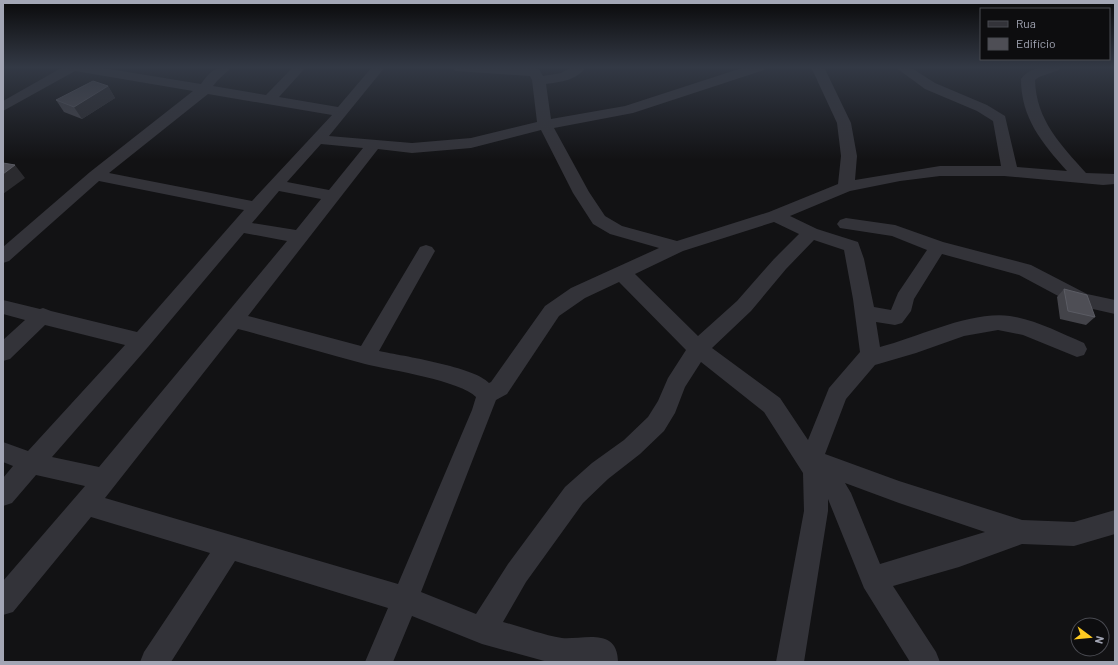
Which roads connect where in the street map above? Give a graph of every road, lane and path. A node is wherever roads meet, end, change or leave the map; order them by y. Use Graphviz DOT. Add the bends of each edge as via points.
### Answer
graph roads {
  1 [pos="19,98"];
  2 [pos="194,98"];
  3 [pos="264,98"];
  4 [pos="353,98"];
  5 [pos="541,98"];
  6 [pos="664,98"];
  7 [pos="832,98"];
  8 [pos="958,98"];
  9 [pos="1029,98"];
  10 [pos="270,99"];
  11 [pos="3,107"];
  12 [pos="342,112"];
  13 [pos="545,125"];
  14 [pos="318,139"];
  15 [pos="373,145"];
  16 [pos="1010,173"];
  17 [pos="96,175"];
  18 [pos="1082,178"];
  19 [pos="1109,179"];
  20 [pos="275,185"];
  21 [pos="1115,193"];
  22 [pos="333,196"];
  23 [pos="843,204"];
  24 [pos="256,207"];
  25 [pos="775,216"];
  26 [pos="238,226"];
  27 [pos="811,233"];
  28 [pos="301,237"];
  29 [pos="852,246"];
  30 [pos="677,247"];
  31 [pos="938,247"];
  32 [pos="426,251"];
  33 [pos="3,257"];
  34 [pos="621,272"];
  35 [pos="3,307"];
  36 [pos="1115,307"];
  37 [pos="866,312"];
  38 [pos="43,315"];
  39 [pos="234,320"];
  40 [pos="140,341"];
  41 [pos="698,349"];
  42 [pos="1077,349"];
  43 [pos="3,353"];
  44 [pos="366,356"];
  45 [pos="868,358"];
  46 [pos="487,395"];
  47 [pos="3,452"];
  48 [pos="809,461"];
  49 [pos="32,463"];
  50 [pos="104,479"];
  51 [pos="3,495"];
  52 [pos="86,504"];
  53 [pos="1115,522"];
  54 [pos="1022,532"];
  55 [pos="229,548"];
  56 [pos="873,579"];
  57 [pos="406,600"];
  58 [pos="3,602"];
  59 [pos="482,630"];
  60 [pos="154,662"];
  61 [pos="379,662"];
  62 [pos="604,662"];
  63 [pos="790,662"];
  64 [pos="926,662"];
  1 -- 11 [label="street"];
  2 -- 17 [label="street"];
  3 -- 10 [label="street"];
  4 -- 12 [label="street"];
  5 -- 13 [label="street"];
  6 -- 13 [label="street" via="628,110"];
  7 -- 23 [label="street" via="844,123 849,156"];
  8 -- 16 [label="street" via="1000,119"];
  9 -- 18 [label="street" via="1040,129"];
  10 -- 12 [label="street"];
  12 -- 14 [label="street"];
  13 -- 15 [label="street" via="471,143 412,148"];
  13 -- 30 [label="street" via="581,193 599,220 616,230"];
  14 -- 15 [label="street"];
  14 -- 20 [label="street"];
  15 -- 22 [label="street"];
  16 -- 18 [label="street"];
  16 -- 23 [label="street" via="953,170 908,175"];
  17 -- 24 [label="street"];
  17 -- 33 [label="street"];
  18 -- 19 [label="street"];
  19 -- 21 [label="street"];
  20 -- 22 [label="street"];
  20 -- 24 [label="street"];
  22 -- 28 [label="street"];
  23 -- 25 [label="street"];
  23 -- 29 [label="street"];
  23 -- 31 [label="street" via="895,231"];
  24 -- 26 [label="street"];
  25 -- 27 [label="street"];
  25 -- 30 [label="street"];
  26 -- 28 [label="street"];
  26 -- 40 [label="street"];
  27 -- 29 [label="street"];
  27 -- 41 [label="street" via="744,306"];
  28 -- 39 [label="street"];
  29 -- 37 [label="street"];
  30 -- 34 [label="street"];
  31 -- 36 [label="street" via="1025,270 1082,300"];
  31 -- 37 [label="street" via="895,318"];
  32 -- 44 [label="street"];
  34 -- 41 [label="street"];
  34 -- 46 [label="street" via="578,293 552,311 499,388"];
  35 -- 38 [label="street"];
  37 -- 45 [label="street" via="870,352"];
  38 -- 40 [label="street"];
  38 -- 43 [label="street"];
  39 -- 44 [label="street"];
  39 -- 50 [label="street"];
  40 -- 49 [label="street"];
  41 -- 48 [label="street" via="772,405"];
  41 -- 59 [label="street" via="676,384 656,424 574,495 517,573"];
  42 -- 45 [label="street" via="1032,330 1011,324 988,322 956,329 916,345"];
  44 -- 46 [label="street" via="456,377 478,385"];
  45 -- 48 [label="street" via="837,394"];
  46 -- 57 [label="street"];
  47 -- 49 [label="street"];
  48 -- 54 [label="street"];
  48 -- 56 [label="street" via="839,493"];
  48 -- 63 [label="street" via="816,511"];
  49 -- 50 [label="street"];
  49 -- 51 [label="street"];
  50 -- 52 [label="street"];
  52 -- 55 [label="street"];
  52 -- 58 [label="street"];
  53 -- 54 [label="street" via="1074,534"];
  54 -- 56 [label="street" via="959,554"];
  55 -- 57 [label="street"];
  55 -- 60 [label="street"];
  56 -- 64 [label="street"];
  57 -- 59 [label="street"];
  57 -- 61 [label="street"];
  59 -- 62 [label="street" via="563,652 598,651"];
}
